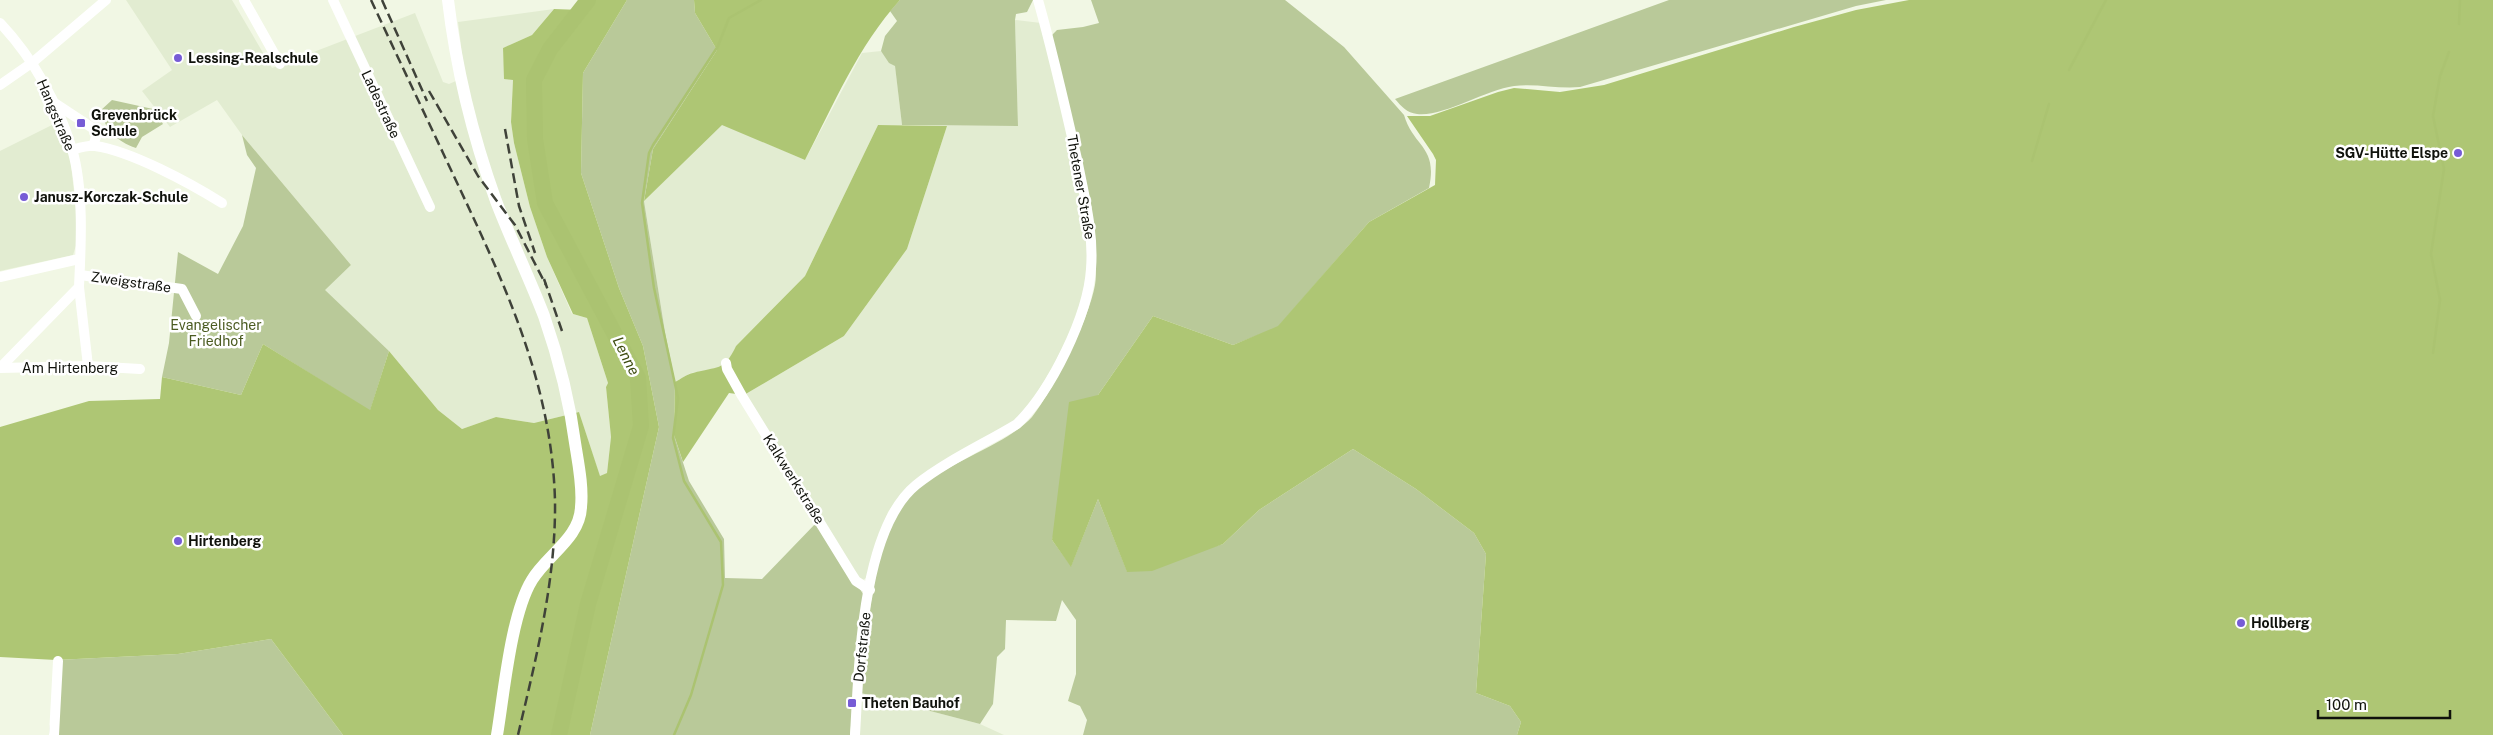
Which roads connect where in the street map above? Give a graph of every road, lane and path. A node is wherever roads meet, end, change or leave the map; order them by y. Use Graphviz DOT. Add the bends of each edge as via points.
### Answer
graph roads {
  1 [pos="106,0"];
  2 [pos="244,0"];
  3 [pos="333,0"];
  4 [pos="448,0"];
  5 [pos="1038,0"];
  6 [pos="0,23"];
  7 [pos="33,62"];
  8 [pos="280,64"];
  9 [pos="0,85"];
  10 [pos="52,101"];
  11 [pos="93,146"];
  12 [pos="72,150"];
  13 [pos="222,203"];
  14 [pos="430,207"];
  15 [pos="79,259"];
  16 [pos="80,275"];
  17 [pos="0,277"];
  18 [pos="79,287"];
  19 [pos="196,316"];
  20 [pos="726,363"];
  21 [pos="88,366"];
  22 [pos="0,368"];
  23 [pos="140,369"];
  24 [pos="870,590"];
  25 [pos="58,661"];
  26 [pos="54,735"];
  27 [pos="496,735"];
  28 [pos="855,735"];
  1 -- 7 [label="street"];
  2 -- 8 [label="street"];
  3 -- 14 [label="street, Ladestraße"];
  4 -- 27 [label="main road" via="469,109 496,200 556,352 572,422 582,502 573,531 542,566 524,596"];
  5 -- 24 [label="street, Thetener Straße" via="1060,79 1090,230 1092,268 1086,300 1055,370 1028,414 1017,424 923,480 896,506 877,554"];
  6 -- 7 [label="street, Hangstraße"];
  7 -- 9 [label="street"];
  7 -- 10 [label="street, Hangstraße"];
  10 -- 11 [label="street" via="94,129"];
  10 -- 12 [label="street, Hangstraße"];
  11 -- 12 [label="street"];
  11 -- 13 [label="street" via="113,150 172,175"];
  12 -- 15 [label="street, Hangstraße" via="81,211"];
  15 -- 16 [label="street, Hangstraße"];
  15 -- 17 [label="street"];
  16 -- 18 [label="street, Hangstraße"];
  16 -- 19 [label="street, Zweigstraße" via="182,289"];
  18 -- 21 [label="street, Hangstraße"];
  18 -- 22 [label="street"];
  20 -- 24 [label="street, Kalkwerkstraße" via="742,396 851,574"];
  21 -- 22 [label="street, Am Hirtenberg"];
  21 -- 23 [label="street, Am Hirtenberg"];
  24 -- 28 [label="street, Dorfstraße" via="863,632"];
  25 -- 26 [label="street"];
}
